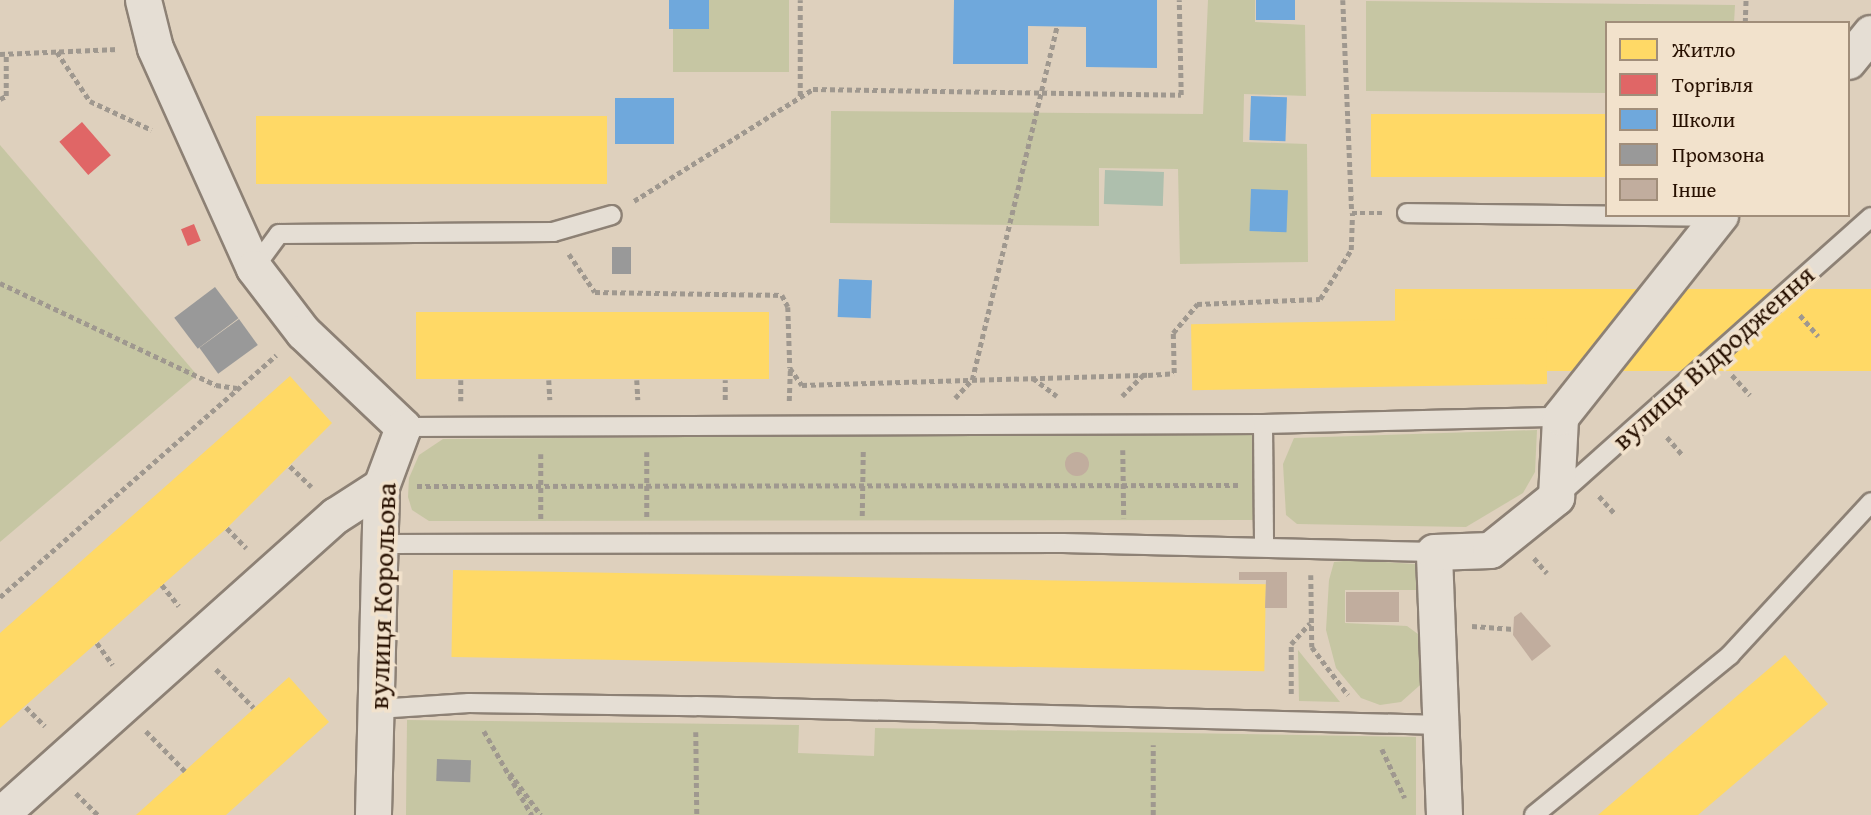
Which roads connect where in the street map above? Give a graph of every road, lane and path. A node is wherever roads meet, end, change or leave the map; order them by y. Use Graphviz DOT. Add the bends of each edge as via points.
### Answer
graph roads {
  1 [pos="143,0"];
  2 [pos="800,0"];
  3 [pos="1179,0"];
  4 [pos="1343,0"];
  5 [pos="1746,0"];
  6 [pos="1745,21"];
  7 [pos="1057,27"];
  8 [pos="1871,33"];
  9 [pos="155,48"];
  10 [pos="57,52"];
  11 [pos="3,54"];
  12 [pos="1850,59"];
  13 [pos="1044,93"];
  14 [pos="800,96"];
  15 [pos="0,99"];
  16 [pos="204,154"];
  17 [pos="1352,213"];
  18 [pos="1407,213"];
  19 [pos="612,215"];
  20 [pos="1605,215"];
  21 [pos="1718,217"];
  22 [pos="1871,217"];
  23 [pos="553,232"];
  24 [pos="254,268"];
  25 [pos="0,283"];
  26 [pos="303,332"];
  27 [pos="972,380"];
  28 [pos="237,388"];
  29 [pos="1560,417"];
  30 [pos="1122,424"];
  31 [pos="1263,424"];
  32 [pos="931,425"];
  33 [pos="403,426"];
  34 [pos="863,426"];
  35 [pos="648,427"];
  36 [pos="647,484"];
  37 [pos="863,484"];
  38 [pos="1123,485"];
  39 [pos="1264,485"];
  40 [pos="382,486"];
  41 [pos="1556,497"];
  42 [pos="1871,502"];
  43 [pos="1124,543"];
  44 [pos="380,544"];
  45 [pos="648,545"];
  46 [pos="862,545"];
  47 [pos="1264,545"];
  48 [pos="1310,546"];
  49 [pos="1434,552"];
  50 [pos="0,597"];
  51 [pos="1311,622"];
  52 [pos="1492,626"];
  53 [pos="1514,629"];
  54 [pos="191,644"];
  55 [pos="469,703"];
  56 [pos="121,706"];
  57 [pos="696,706"];
  58 [pos="254,708"];
  59 [pos="377,709"];
  60 [pos="1153,716"];
  61 [pos="1290,719"];
  62 [pos="1367,722"];
  63 [pos="1441,725"];
  64 [pos="495,752"];
  65 [pos="185,771"];
  66 [pos="1408,803"];
  67 [pos="0,815"];
  68 [pos="373,815"];
  69 [pos="532,815"];
  70 [pos="541,815"];
  71 [pos="696,815"];
  72 [pos="1153,815"];
  73 [pos="1444,815"];
  74 [pos="1534,815"];
  1 -- 9 [label="street"];
  2 -- 14 [label="path"];
  3 -- 13 [label="path" via="1181,95"];
  4 -- 17 [label="path"];
  5 -- 6 [label="path"];
  7 -- 13 [label="path"];
  8 -- 12 [label="street"];
  9 -- 10 [label="path"];
  9 -- 16 [label="street"];
  10 -- 11 [label="path"];
  10 -- 16 [label="path" via="90,101"];
  11 -- 15 [label="path" via="6,96"];
  13 -- 14 [label="path" via="813,89"];
  13 -- 27 [label="path"];
  14 -- 19 [label="path"];
  16 -- 24 [label="street"];
  17 -- 18 [label="path"];
  17 -- 27 [label="path" via="1350,250 1320,299 1197,304 1173,333 1174,373"];
  18 -- 20 [label="lane"];
  19 -- 23 [label="lane"];
  21 -- 29 [label="street"];
  22 -- 41 [label="lane, вулиця Відродження"];
  23 -- 24 [label="lane" via="279,234"];
  23 -- 27 [label="path" via="595,292 782,295 788,307 790,368 802,385"];
  24 -- 26 [label="street"];
  25 -- 28 [label="path" via="216,386"];
  26 -- 28 [label="path"];
  26 -- 33 [label="street"];
  27 -- 32 [label="path"];
  28 -- 50 [label="path"];
  29 -- 31 [label="lane"];
  29 -- 41 [label="street"];
  30 -- 31 [label="lane"];
  30 -- 32 [label="lane"];
  30 -- 38 [label="path"];
  31 -- 39 [label="lane"];
  32 -- 34 [label="lane"];
  33 -- 35 [label="lane"];
  33 -- 40 [label="street, вулиця Корольова"];
  34 -- 35 [label="lane"];
  34 -- 37 [label="path"];
  35 -- 36 [label="path"];
  36 -- 37 [label="path"];
  36 -- 40 [label="path"];
  36 -- 45 [label="path"];
  37 -- 38 [label="path"];
  37 -- 46 [label="path"];
  38 -- 39 [label="path"];
  38 -- 43 [label="path"];
  39 -- 47 [label="lane"];
  40 -- 44 [label="street, вулиця Корольова"];
  40 -- 54 [label="street" via="336,515"];
  41 -- 49 [label="street, вулиця Відродження" via="1490,550"];
  42 -- 74 [label="lane" via="1730,656"];
  43 -- 46 [label="lane"];
  43 -- 47 [label="lane"];
  44 -- 45 [label="lane"];
  44 -- 59 [label="street, вулиця Корольова"];
  45 -- 46 [label="lane"];
  47 -- 48 [label="lane"];
  48 -- 49 [label="lane"];
  48 -- 51 [label="path"];
  49 -- 63 [label="street"];
  51 -- 61 [label="path" via="1291,644"];
  51 -- 62 [label="path" via="1312,647"];
  52 -- 53 [label="path"];
  54 -- 56 [label="street"];
  54 -- 58 [label="path"];
  55 -- 57 [label="lane"];
  55 -- 59 [label="lane"];
  55 -- 64 [label="path"];
  56 -- 65 [label="path"];
  56 -- 67 [label="street"];
  57 -- 60 [label="lane"];
  57 -- 71 [label="path"];
  59 -- 68 [label="street, вулиця Корольова"];
  60 -- 61 [label="lane"];
  60 -- 72 [label="path"];
  61 -- 62 [label="lane"];
  62 -- 63 [label="lane"];
  62 -- 66 [label="path"];
  63 -- 73 [label="street"];
  64 -- 69 [label="path"];
  64 -- 70 [label="path"];
}
